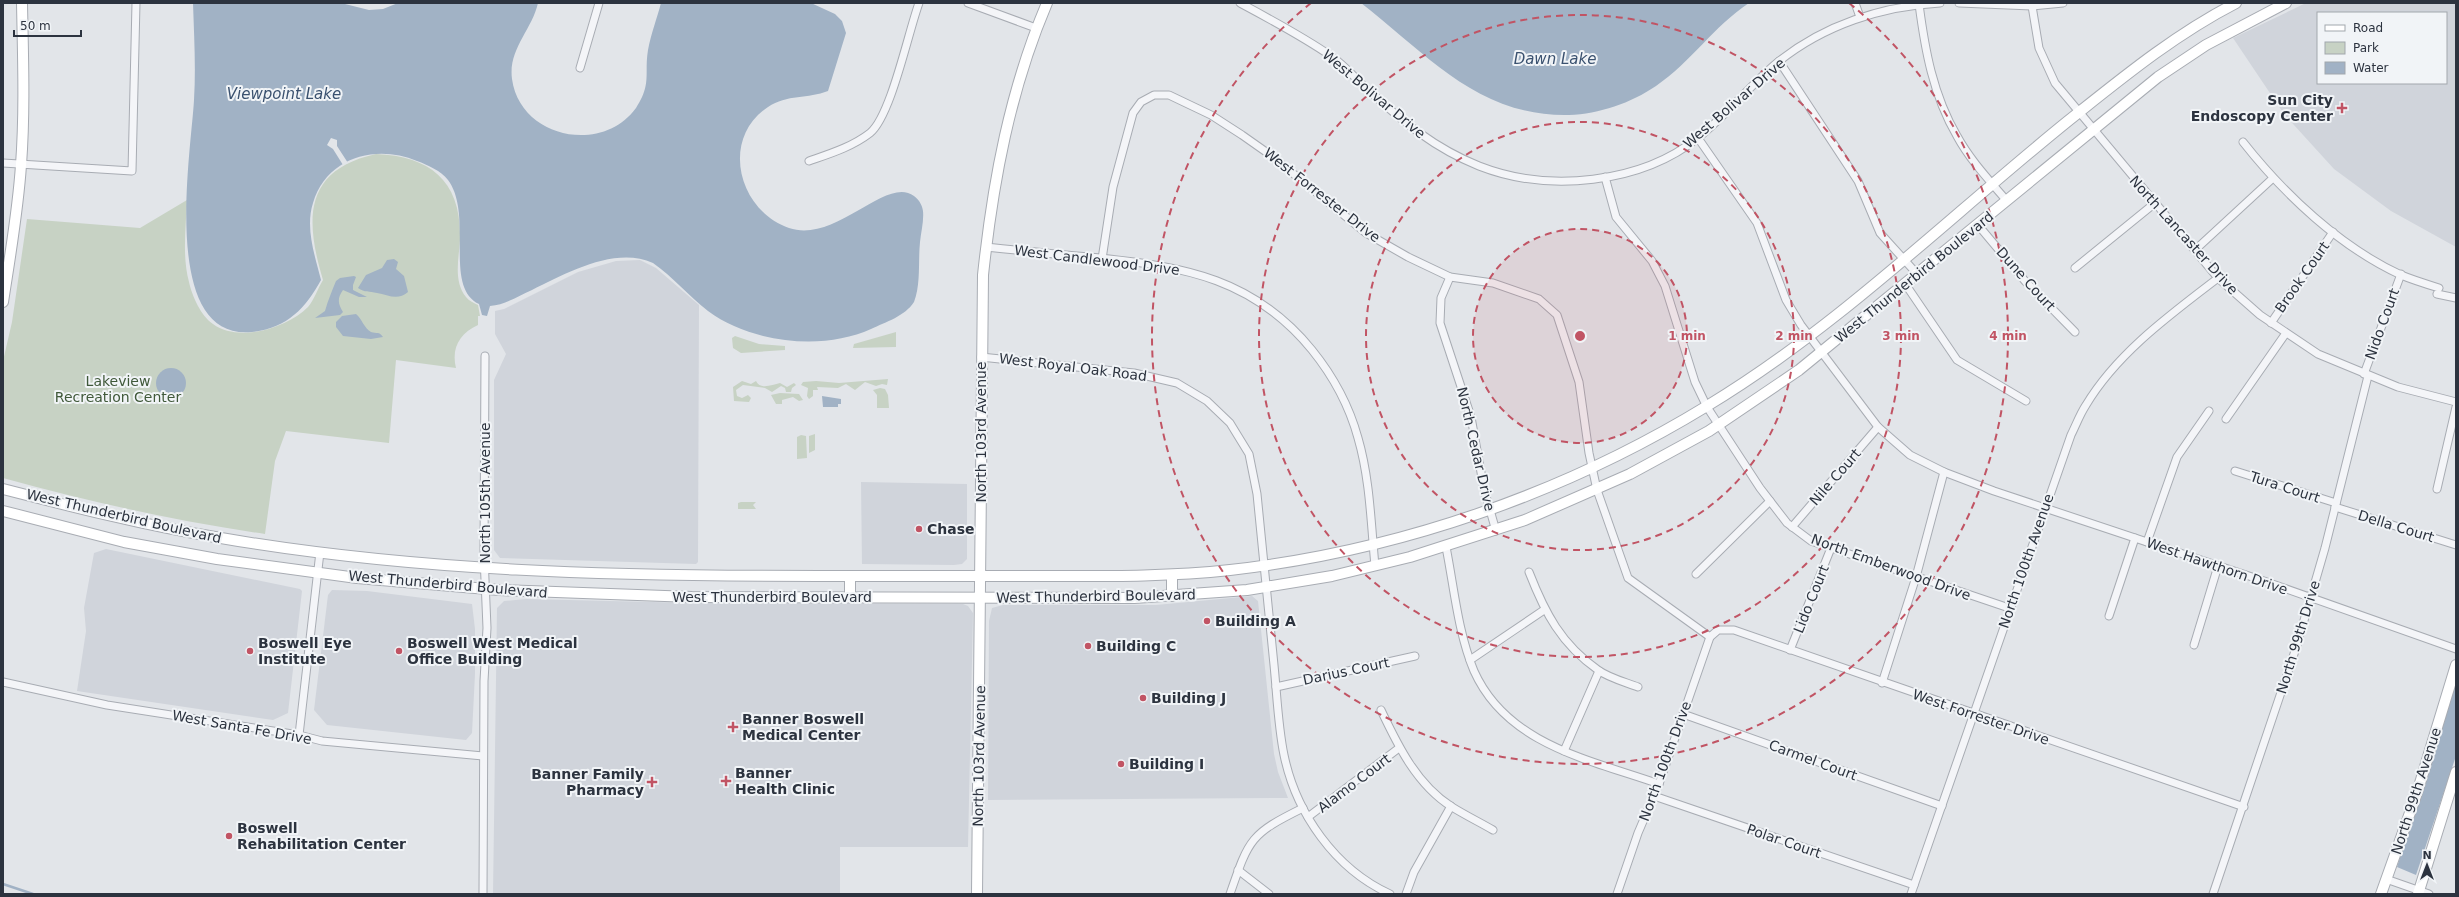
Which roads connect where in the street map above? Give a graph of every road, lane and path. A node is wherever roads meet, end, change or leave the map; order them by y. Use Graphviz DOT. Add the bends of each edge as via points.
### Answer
graph roads {
  1 [pos="22,3"];
  2 [pos="136,3"];
  3 [pos="599,3"];
  4 [pos="919,3"];
  5 [pos="968,3"];
  6 [pos="1047,3"];
  7 [pos="1240,3"];
  8 [pos="1855,3"];
  9 [pos="1940,3"];
  10 [pos="1959,3"];
  11 [pos="2063,3"];
  12 [pos="2236,3"];
  13 [pos="2286,3"];
  14 [pos="1919,4"];
  15 [pos="2032,6"];
  16 [pos="1860,17"];
  17 [pos="1036,28"];
  18 [pos="1779,61"];
  19 [pos="580,68"];
  20 [pos="2078,113"];
  21 [pos="2092,129"];
  22 [pos="1698,138"];
  23 [pos="2243,142"];
  24 [pos="809,161"];
  25 [pos="3,164"];
  26 [pos="22,164"];
  27 [pos="1605,177"];
  28 [pos="2272,179"];
  29 [pos="1992,184"];
  30 [pos="2006,201"];
  31 [pos="2155,203"];
  32 [pos="1978,225"];
  33 [pos="2333,232"];
  34 [pos="986,247"];
  35 [pos="2195,250"];
  36 [pos="1102,259"];
  37 [pos="1904,259"];
  38 [pos="2075,268"];
  39 [pos="2401,274"];
  40 [pos="1918,275"];
  41 [pos="1450,277"];
  42 [pos="2218,278"];
  43 [pos="1906,285"];
  44 [pos="2456,298"];
  45 [pos="3,302"];
  46 [pos="2270,323"];
  47 [pos="2075,332"];
  48 [pos="2286,333"];
  49 [pos="1808,336"];
  50 [pos="1821,354"];
  51 [pos="485,356"];
  52 [pos="981,356"];
  53 [pos="2366,375"];
  54 [pos="2026,401"];
  55 [pos="2456,402"];
  56 [pos="1706,407"];
  57 [pos="2456,407"];
  58 [pos="2209,411"];
  59 [pos="2226,419"];
  60 [pos="1717,425"];
  61 [pos="1878,427"];
  62 [pos="1592,467"];
  63 [pos="2235,471"];
  64 [pos="1944,472"];
  65 [pos="3,488"];
  66 [pos="2437,489"];
  67 [pos="1597,490"];
  68 [pos="1770,501"];
  69 [pos="2336,505"];
  70 [pos="2045,508"];
  71 [pos="1490,510"];
  72 [pos="3,511"];
  73 [pos="1792,527"];
  74 [pos="1496,530"];
  75 [pos="2135,538"];
  76 [pos="2147,542"];
  77 [pos="1373,544"];
  78 [pos="2456,545"];
  79 [pos="1446,547"];
  80 [pos="1831,548"];
  81 [pos="320,552"];
  82 [pos="1264,565"];
  83 [pos="1375,566"];
  84 [pos="2218,566"];
  85 [pos="485,568"];
  86 [pos="1529,572"];
  87 [pos="317,573"];
  88 [pos="1696,574"];
  89 [pos="1172,575"];
  90 [pos="850,576"];
  91 [pos="980,576"];
  92 [pos="1916,577"];
  93 [pos="1266,587"];
  94 [pos="486,589"];
  95 [pos="1172,596"];
  96 [pos="850,597"];
  97 [pos="980,598"];
  98 [pos="2310,599"];
  99 [pos="2009,608"];
  100 [pos="1544,610"];
  101 [pos="2109,616"];
  102 [pos="1718,630"];
  103 [pos="1710,637"];
  104 [pos="2194,645"];
  105 [pos="2456,649"];
  106 [pos="1790,650"];
  107 [pos="1415,656"];
  108 [pos="1470,660"];
  109 [pos="2456,666"];
  110 [pos="1599,671"];
  111 [pos="3,682"];
  112 [pos="1882,683"];
  113 [pos="1276,687"];
  114 [pos="1638,687"];
  115 [pos="1381,710"];
  116 [pos="1683,714"];
  117 [pos="1974,715"];
  118 [pos="299,735"];
  119 [pos="1399,748"];
  120 [pos="1564,751"];
  121 [pos="483,756"];
  122 [pos="2456,772"];
  123 [pos="1660,784"];
  124 [pos="1654,796"];
  125 [pos="1451,806"];
  126 [pos="1942,806"];
  127 [pos="2244,807"];
  128 [pos="1303,808"];
  129 [pos="1308,817"];
  130 [pos="1493,830"];
  131 [pos="1238,870"];
  132 [pos="2386,879"];
  133 [pos="1914,885"];
  134 [pos="2418,892"];
  135 [pos="483,894"];
  136 [pos="977,894"];
  137 [pos="1230,894"];
  138 [pos="1269,894"];
  139 [pos="1390,894"];
  140 [pos="1406,894"];
  141 [pos="1617,894"];
  142 [pos="1911,894"];
  143 [pos="2213,894"];
  144 [pos="2381,894"];
  145 [pos="2429,894"];
  1 -- 26 [label="street"];
  2 -- 26 [label="street" via="132,171"];
  3 -- 19 [label="street"];
  4 -- 24 [label="street" via="890,97 880,120 871,132 858,141"];
  5 -- 17 [label="street"];
  6 -- 17 [label="street, North 103rd Avenue"];
  7 -- 27 [label="street, West Bolivar Drive" via="1332,57 1415,131 1448,152 1481,167 1513,176 1570,181"];
  8 -- 16 [label="street"];
  9 -- 14 [label="street, West Bolivar Drive"];
  10 -- 15 [label="street"];
  11 -- 15 [label="street"];
  12 -- 20 [label="street, West Thunderbird Boulevard" via="2165,44"];
  13 -- 21 [label="street, West Thunderbird Boulevard" via="2181,61"];
  14 -- 16 [label="street, West Bolivar Drive"];
  14 -- 29 [label="street" via="1926,54 1942,106 1957,136"];
  15 -- 20 [label="street, North Lancaster Drive" via="2036,35 2046,65 2055,83"];
  16 -- 18 [label="street, West Bolivar Drive" via="1823,33"];
  17 -- 34 [label="street, North 103rd Avenue" via="1008,117"];
  18 -- 22 [label="street, West Bolivar Drive" via="1729,112"];
  18 -- 37 [label="street" via="1858,181 1880,233"];
  20 -- 21 [label="street, North Lancaster Drive"];
  20 -- 29 [label="street, West Thunderbird Boulevard"];
  21 -- 30 [label="street, West Thunderbird Boulevard"];
  21 -- 31 [label="street, North Lancaster Drive"];
  22 -- 27 [label="street, West Bolivar Drive" via="1656,162"];
  22 -- 49 [label="street, West Hawthorn Drive" via="1757,223 1786,300"];
  23 -- 28 [label="street"];
  25 -- 26 [label="street"];
  26 -- 45 [label="street"];
  27 -- 56 [label="street, North Emberwood Drive" via="1616,217 1652,261 1665,286 1695,382"];
  28 -- 33 [label="street"];
  28 -- 35 [label="street"];
  29 -- 30 [label="street"];
  29 -- 37 [label="street, West Thunderbird Boulevard"];
  30 -- 32 [label="street, West Thunderbird Boulevard"];
  31 -- 35 [label="street, North Lancaster Drive"];
  31 -- 38 [label="street"];
  32 -- 40 [label="street, West Thunderbird Boulevard"];
  32 -- 47 [label="street, Dune Court" via="2025,282"];
  33 -- 39 [label="street"];
  33 -- 46 [label="street, Brook Court"];
  34 -- 36 [label="street, West Candlewood Drive"];
  34 -- 52 [label="street, North 103rd Avenue"];
  35 -- 42 [label="street, North Lancaster Drive"];
  36 -- 41 [label="street, West Forrester Drive" via="1113,187 1133,113 1141,102 1154,95 1169,95 1211,115 1270,154 1366,233"];
  36 -- 77 [label="street, West Candlewood Drive" via="1164,265 1222,282 1261,303 1299,335 1330,374 1353,421 1365,470"];
  37 -- 40 [label="street"];
  37 -- 49 [label="street, West Thunderbird Boulevard"];
  39 -- 44 [label="street"];
  39 -- 53 [label="street, Nido Court"];
  40 -- 43 [label="street, West Thunderbird Boulevard"];
  41 -- 62 [label="street, West Forrester Drive" via="1493,283 1539,299 1557,315 1579,382"];
  41 -- 71 [label="street, North Cedar Drive" via="1441,298 1440,323 1471,417"];
  42 -- 46 [label="street, North Lancaster Drive"];
  42 -- 70 [label="street, North 100th Avenue" via="2161,322 2130,351 2086,404 2071,435"];
  43 -- 50 [label="street, West Thunderbird Boulevard"];
  43 -- 54 [label="street" via="1957,360"];
  46 -- 48 [label="street, North Lancaster Drive"];
  48 -- 53 [label="street, North Lancaster Drive" via="2318,354"];
  48 -- 59 [label="street"];
  49 -- 50 [label="street, West Hawthorn Drive"];
  49 -- 56 [label="street, West Thunderbird Boulevard"];
  50 -- 60 [label="street, West Thunderbird Boulevard" via="1785,381"];
  50 -- 61 [label="street, West Hawthorn Drive"];
  51 -- 85 [label="street, North 105th Avenue"];
  52 -- 82 [label="street, West Royal Oak Road" via="1134,372 1177,383 1207,401 1230,423 1249,454 1257,494"];
  52 -- 91 [label="street, North 103rd Avenue"];
  53 -- 55 [label="street, North Lancaster Drive" via="2398,387"];
  53 -- 69 [label="street, North 99th Drive"];
  56 -- 60 [label="street, North Emberwood Drive"];
  56 -- 62 [label="street, West Thunderbird Boulevard"];
  57 -- 66 [label="street"];
  58 -- 76 [label="street" via="2177,457"];
  60 -- 67 [label="street, West Thunderbird Boulevard" via="1656,461"];
  60 -- 68 [label="street, North Emberwood Drive"];
  61 -- 64 [label="street, West Hawthorn Drive" via="1910,455"];
  61 -- 73 [label="street, Nile Court"];
  62 -- 67 [label="street, West Forrester Drive"];
  62 -- 71 [label="street, West Thunderbird Boulevard"];
  63 -- 69 [label="street, Tura Court"];
  64 -- 70 [label="street, West Hawthorn Drive"];
  64 -- 92 [label="street"];
  65 -- 81 [label="street, West Thunderbird Boulevard" via="189,532"];
  67 -- 74 [label="street, West Thunderbird Boulevard"];
  67 -- 103 [label="street, West Forrester Drive" via="1628,578"];
  68 -- 73 [label="street, North Emberwood Drive"];
  68 -- 88 [label="street"];
  69 -- 78 [label="street, Della Court"];
  69 -- 98 [label="street, North 99th Drive"];
  70 -- 75 [label="street, West Hawthorn Drive"];
  70 -- 99 [label="street, North 100th Avenue"];
  71 -- 74 [label="street, North Cedar Drive"];
  71 -- 77 [label="street, West Thunderbird Boulevard"];
  72 -- 87 [label="street, West Thunderbird Boulevard" via="124,542 217,559"];
  73 -- 80 [label="street, North Emberwood Drive" via="1811,541"];
  74 -- 79 [label="street, West Thunderbird Boulevard"];
  75 -- 76 [label="street, West Hawthorn Drive"];
  75 -- 101 [label="street"];
  76 -- 84 [label="street, West Hawthorn Drive"];
  77 -- 82 [label="street, West Thunderbird Boulevard"];
  77 -- 83 [label="street, West Candlewood Drive"];
  79 -- 83 [label="street, West Thunderbird Boulevard"];
  79 -- 108 [label="street"];
  80 -- 92 [label="street, North Emberwood Drive"];
  80 -- 106 [label="street, Lido Court"];
  81 -- 85 [label="street, West Thunderbird Boulevard"];
  81 -- 87 [label="street"];
  82 -- 89 [label="street, West Thunderbird Boulevard"];
  82 -- 93 [label="street, West Royal Oak Road"];
  83 -- 93 [label="street, West Thunderbird Boulevard"];
  84 -- 98 [label="street, West Hawthorn Drive"];
  84 -- 104 [label="street"];
  85 -- 90 [label="street, West Thunderbird Boulevard" via="614,575"];
  85 -- 94 [label="street, North 105th Avenue"];
  86 -- 100 [label="street"];
  87 -- 94 [label="street, West Thunderbird Boulevard"];
  87 -- 118 [label="street"];
  89 -- 91 [label="street, West Thunderbird Boulevard"];
  89 -- 95 [label="street"];
  90 -- 91 [label="street, West Thunderbird Boulevard"];
  90 -- 96 [label="street"];
  91 -- 97 [label="street, North 103rd Avenue"];
  92 -- 99 [label="street, North Emberwood Drive"];
  92 -- 112 [label="street"];
  93 -- 95 [label="street, West Thunderbird Boulevard"];
  93 -- 113 [label="street, West Royal Oak Road"];
  94 -- 96 [label="street, West Thunderbird Boulevard" via="619,596"];
  94 -- 121 [label="street, North 105th Avenue"];
  95 -- 97 [label="street, West Thunderbird Boulevard"];
  96 -- 97 [label="street, West Thunderbird Boulevard"];
  97 -- 136 [label="street, North 103rd Avenue"];
  98 -- 105 [label="street, West Hawthorn Drive"];
  98 -- 127 [label="street, North 99th Drive"];
  99 -- 117 [label="street, North 100th Avenue"];
  100 -- 108 [label="street"];
  100 -- 110 [label="street" via="1569,644"];
  102 -- 103 [label="street, North 100th Drive"];
  102 -- 106 [label="street, West Forrester Drive" via="1734,630"];
  103 -- 116 [label="street, North 100th Drive"];
  106 -- 112 [label="street, West Forrester Drive"];
  107 -- 113 [label="street, Darius Court"];
  108 -- 120 [label="street" via="1481,684 1502,713 1536,739"];
  109 -- 132 [label="street, North 99th Avenue" via="2417,793"];
  110 -- 114 [label="street"];
  110 -- 120 [label="street"];
  111 -- 118 [label="street, West Santa Fe Drive" via="108,704"];
  112 -- 117 [label="street, West Forrester Drive"];
  113 -- 128 [label="street, West Royal Oak Road" via="1284,755"];
  115 -- 119 [label="street"];
  116 -- 123 [label="street, North 100th Drive"];
  116 -- 126 [label="street, Carmel Court"];
  117 -- 126 [label="street, North 100th Avenue"];
  117 -- 127 [label="street, West Forrester Drive"];
  118 -- 121 [label="street, West Santa Fe Drive" via="336,742"];
  119 -- 125 [label="street" via="1424,782"];
  119 -- 129 [label="street, Alamo Court"];
  120 -- 123 [label="street"];
  121 -- 135 [label="street, North 105th Avenue"];
  122 -- 134 [label="street"];
  123 -- 124 [label="street, North 100th Drive"];
  124 -- 133 [label="street, Polar Court"];
  124 -- 141 [label="street, North 100th Drive"];
  125 -- 130 [label="street"];
  125 -- 140 [label="street" via="1414,872"];
  126 -- 133 [label="street, North 100th Avenue"];
  127 -- 143 [label="street, North 99th Drive"];
  128 -- 129 [label="street, West Royal Oak Road"];
  128 -- 131 [label="street" via="1269,825 1255,836 1246,849"];
  129 -- 139 [label="street, West Royal Oak Road" via="1329,846 1352,871"];
  131 -- 137 [label="street"];
  131 -- 138 [label="street"];
  132 -- 134 [label="street"];
  132 -- 144 [label="street, North 99th Avenue"];
  133 -- 142 [label="street, North 100th Avenue"];
  134 -- 145 [label="street"];
}
